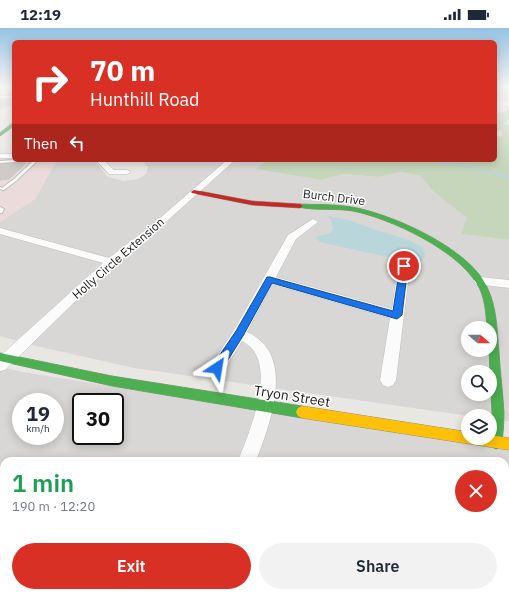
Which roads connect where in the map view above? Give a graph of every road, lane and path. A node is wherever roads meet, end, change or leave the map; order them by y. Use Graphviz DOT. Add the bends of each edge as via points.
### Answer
graph roads {
  1 [pos="9,120"];
  2 [pos="0,135"];
  3 [pos="0,156"];
  4 [pos="12,156"];
  5 [pos="12,161"];
  6 [pos="0,162"];
  7 [pos="34,162"];
  8 [pos="102,162"];
  9 [pos="229,162"];
  10 [pos="127,172"];
  11 [pos="0,188"];
  12 [pos="194,192"];
  13 [pos="0,208"];
  14 [pos="0,212"];
  15 [pos="313,222"];
  16 [pos="0,231"];
  17 [pos="111,262"];
  18 [pos="404,266"];
  19 [pos="270,279"];
  20 [pos="480,281"];
  21 [pos="509,284"];
  22 [pos="397,315"];
  23 [pos="239,334"];
  24 [pos="2,360"];
  25 [pos="217,368"];
  26 [pos="388,380"];
  27 [pos="265,406"];
  28 [pos="497,428"];
  29 [pos="461,437"];
  30 [pos="497,443"];
  31 [pos="509,444"];
  32 [pos="248,457"];
  1 -- 2 [label="street"];
  3 -- 4 [label="street"];
  5 -- 6 [label="lane"];
  7 -- 11 [label="lane" via="15,180"];
  8 -- 10 [label="street" via="112,172"];
  9 -- 12 [label="street, Holly Circle Extension"];
  12 -- 17 [label="street, Holly Circle Extension"];
  12 -- 20 [label="street, Burch Drive" via="252,203 341,207 382,217 413,229 438,244"];
  13 -- 14 [label="lane"];
  15 -- 19 [label="street" via="292,237"];
  16 -- 17 [label="street"];
  17 -- 24 [label="street, Holly Circle Extension"];
  18 -- 22 [label="street"];
  19 -- 22 [label="street"];
  19 -- 23 [label="street"];
  20 -- 21 [label="street"];
  20 -- 28 [label="street, Burch Drive" via="491,315"];
  22 -- 26 [label="street"];
  23 -- 25 [label="street"];
  23 -- 27 [label="street" via="250,340 264,354 270,380"];
  24 -- 27 [label="street, Tryon Street" via="120,383"];
  27 -- 29 [label="street, Tryon Street"];
  27 -- 32 [label="street"];
  30 -- 31 [label="street, Tryon Street"];
}
